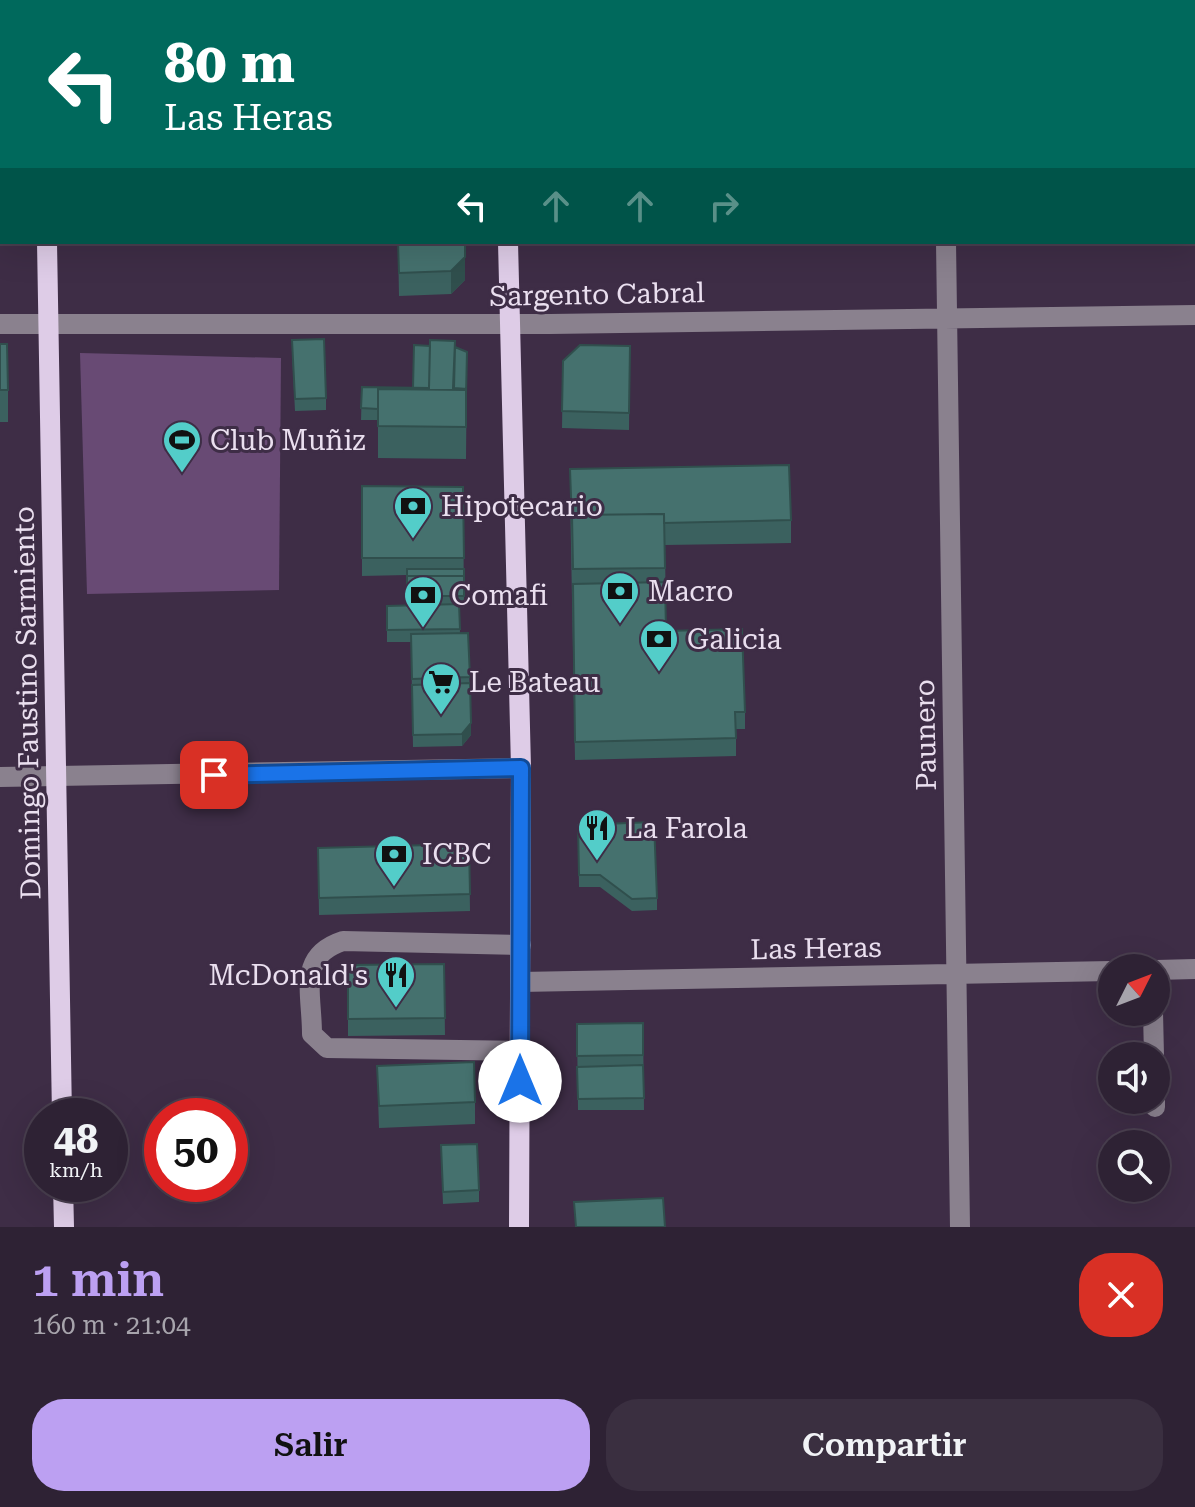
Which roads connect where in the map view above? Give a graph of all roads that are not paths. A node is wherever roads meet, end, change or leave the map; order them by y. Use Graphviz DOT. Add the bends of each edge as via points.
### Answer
graph roads {
  1 [pos="47,244"];
  2 [pos="508,244"];
  3 [pos="946,244"];
  4 [pos="1195,315"];
  5 [pos="947,316"];
  6 [pos="507,322"];
  7 [pos="49,323"];
  8 [pos="0,324"];
  9 [pos="521,768"];
  10 [pos="0,777"];
  11 [pos="55,778"];
  12 [pos="521,945"];
  13 [pos="1195,969"];
  14 [pos="1170,970"];
  15 [pos="1098,971"];
  16 [pos="956,974"];
  17 [pos="520,982"];
  18 [pos="520,1051"];
  19 [pos="62,1098"];
  20 [pos="63,1202"];
  21 [pos="64,1227"];
  22 [pos="519,1227"];
  23 [pos="960,1227"];
  1 -- 7 [label="main road, Domingo Faustino Sarmiento"];
  2 -- 6 [label="main road"];
  3 -- 5 [label="street, Paunero"];
  4 -- 5 [label="street, Sargento Cabral"];
  5 -- 6 [label="street, Sargento Cabral"];
  5 -- 16 [label="street, Paunero"];
  6 -- 7 [label="street, Sargento Cabral"];
  6 -- 9 [label="main road"];
  7 -- 8 [label="street, Sargento Cabral"];
  7 -- 11 [label="main road, Domingo Faustino Sarmiento"];
  9 -- 11 [label="street"];
  9 -- 12 [label="main road"];
  10 -- 11 [label="street"];
  11 -- 19 [label="main road, Domingo Faustino Sarmiento"];
  12 -- 17 [label="main road"];
  12 -- 18 [label="street" via="343,941 322,948 312,960 312,1034 327,1048"];
  13 -- 14 [label="street"];
  15 -- 16 [label="street, Las Heras"];
  16 -- 17 [label="street, Las Heras"];
  16 -- 23 [label="street, Paunero"];
  17 -- 18 [label="main road"];
  18 -- 22 [label="main road"];
  20 -- 21 [label="main road"];
}
